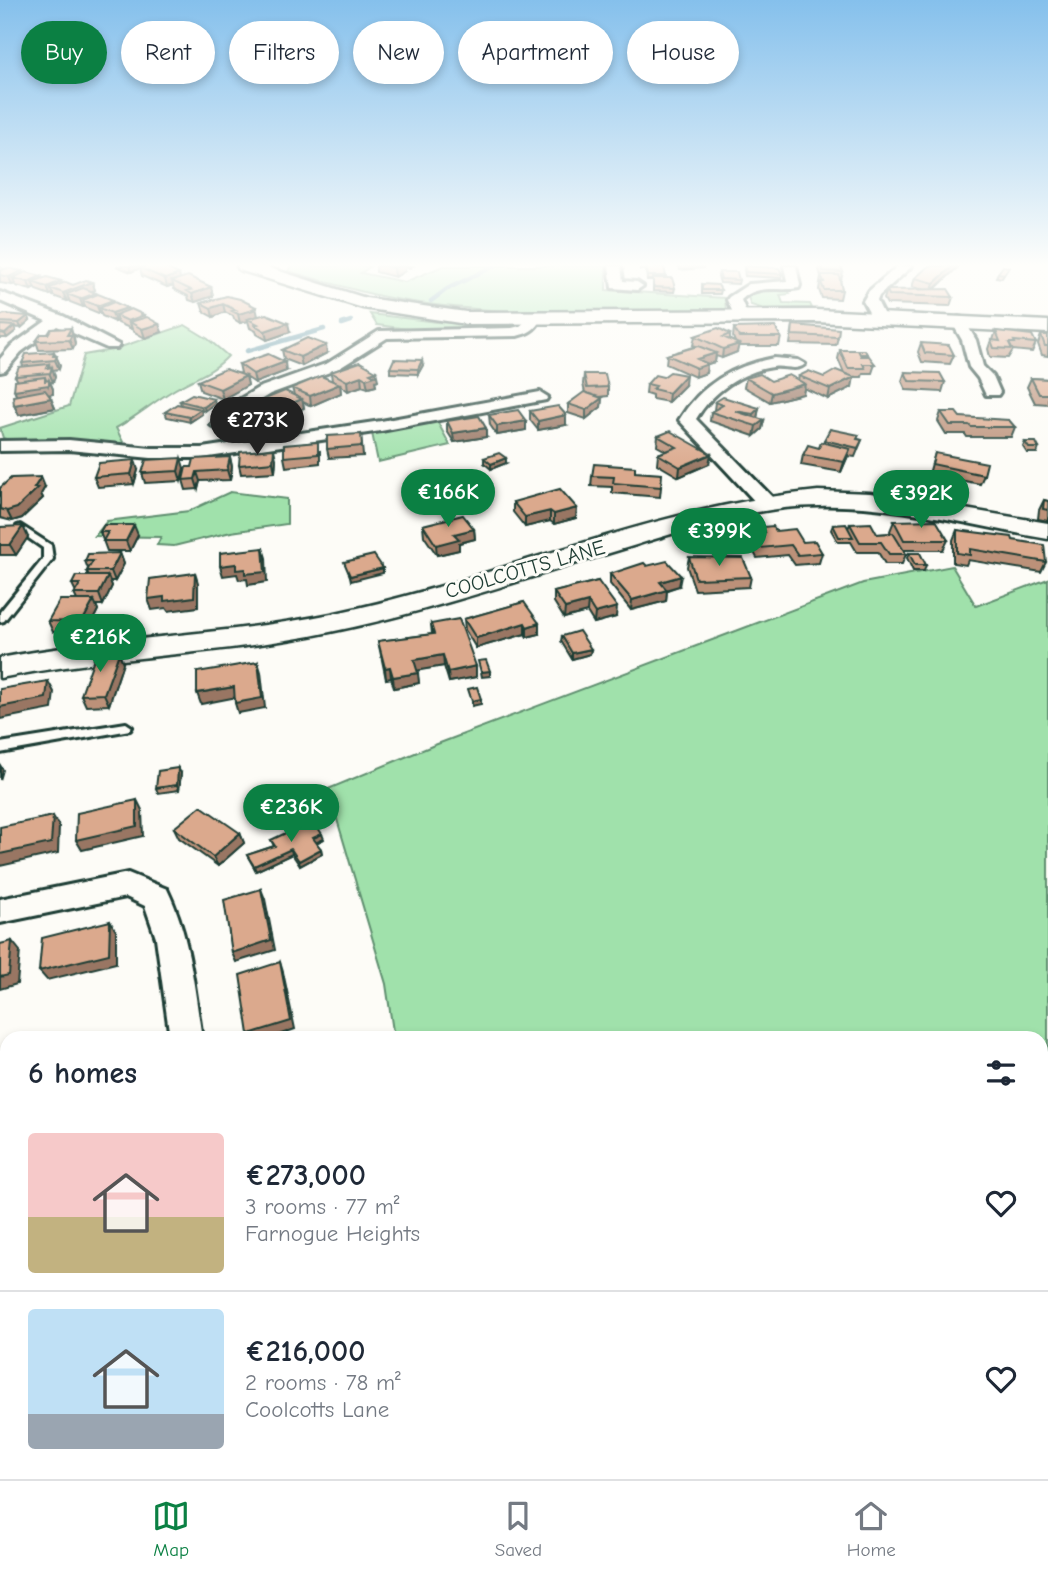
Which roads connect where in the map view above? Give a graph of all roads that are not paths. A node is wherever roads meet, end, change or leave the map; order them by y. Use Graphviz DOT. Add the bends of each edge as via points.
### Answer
graph roads {
  1 [pos="36,335"];
  2 [pos="91,335"];
  3 [pos="382,335"];
  4 [pos="966,335"];
  5 [pos="93,352"];
  6 [pos="798,364"];
  7 [pos="0,368"];
  8 [pos="992,392"];
  9 [pos="540,397"];
  10 [pos="237,428"];
  11 [pos="0,446"];
  12 [pos="767,503"];
  13 [pos="20,528"];
  14 [pos="1048,531"];
  15 [pos="0,618"];
  16 [pos="0,668"];
  17 [pos="126,727"];
  18 [pos="0,748"];
  19 [pos="0,911"];
  20 [pos="185,1031"];
  1 -- 7 [label="street"];
  2 -- 5 [label="street" via="112,345"];
  3 -- 10 [label="street" via="333,366 264,391 233,410 219,425"];
  4 -- 8 [label="street" via="976,367"];
  6 -- 12 [label="street" via="772,362 748,369 703,396 687,420"];
  9 -- 11 [label="street" via="202,453"];
  12 -- 14 [label="main road, COOLCOTTS LANE" via="818,498 870,500"];
  12 -- 16 [label="main road, COOLCOTTS LANE" via="331,623"];
  13 -- 15 [label="lane" via="48,547 48,559"];
  17 -- 18 [label="lane"];
  19 -- 20 [label="street" via="128,885 157,898 171,938"];
}
